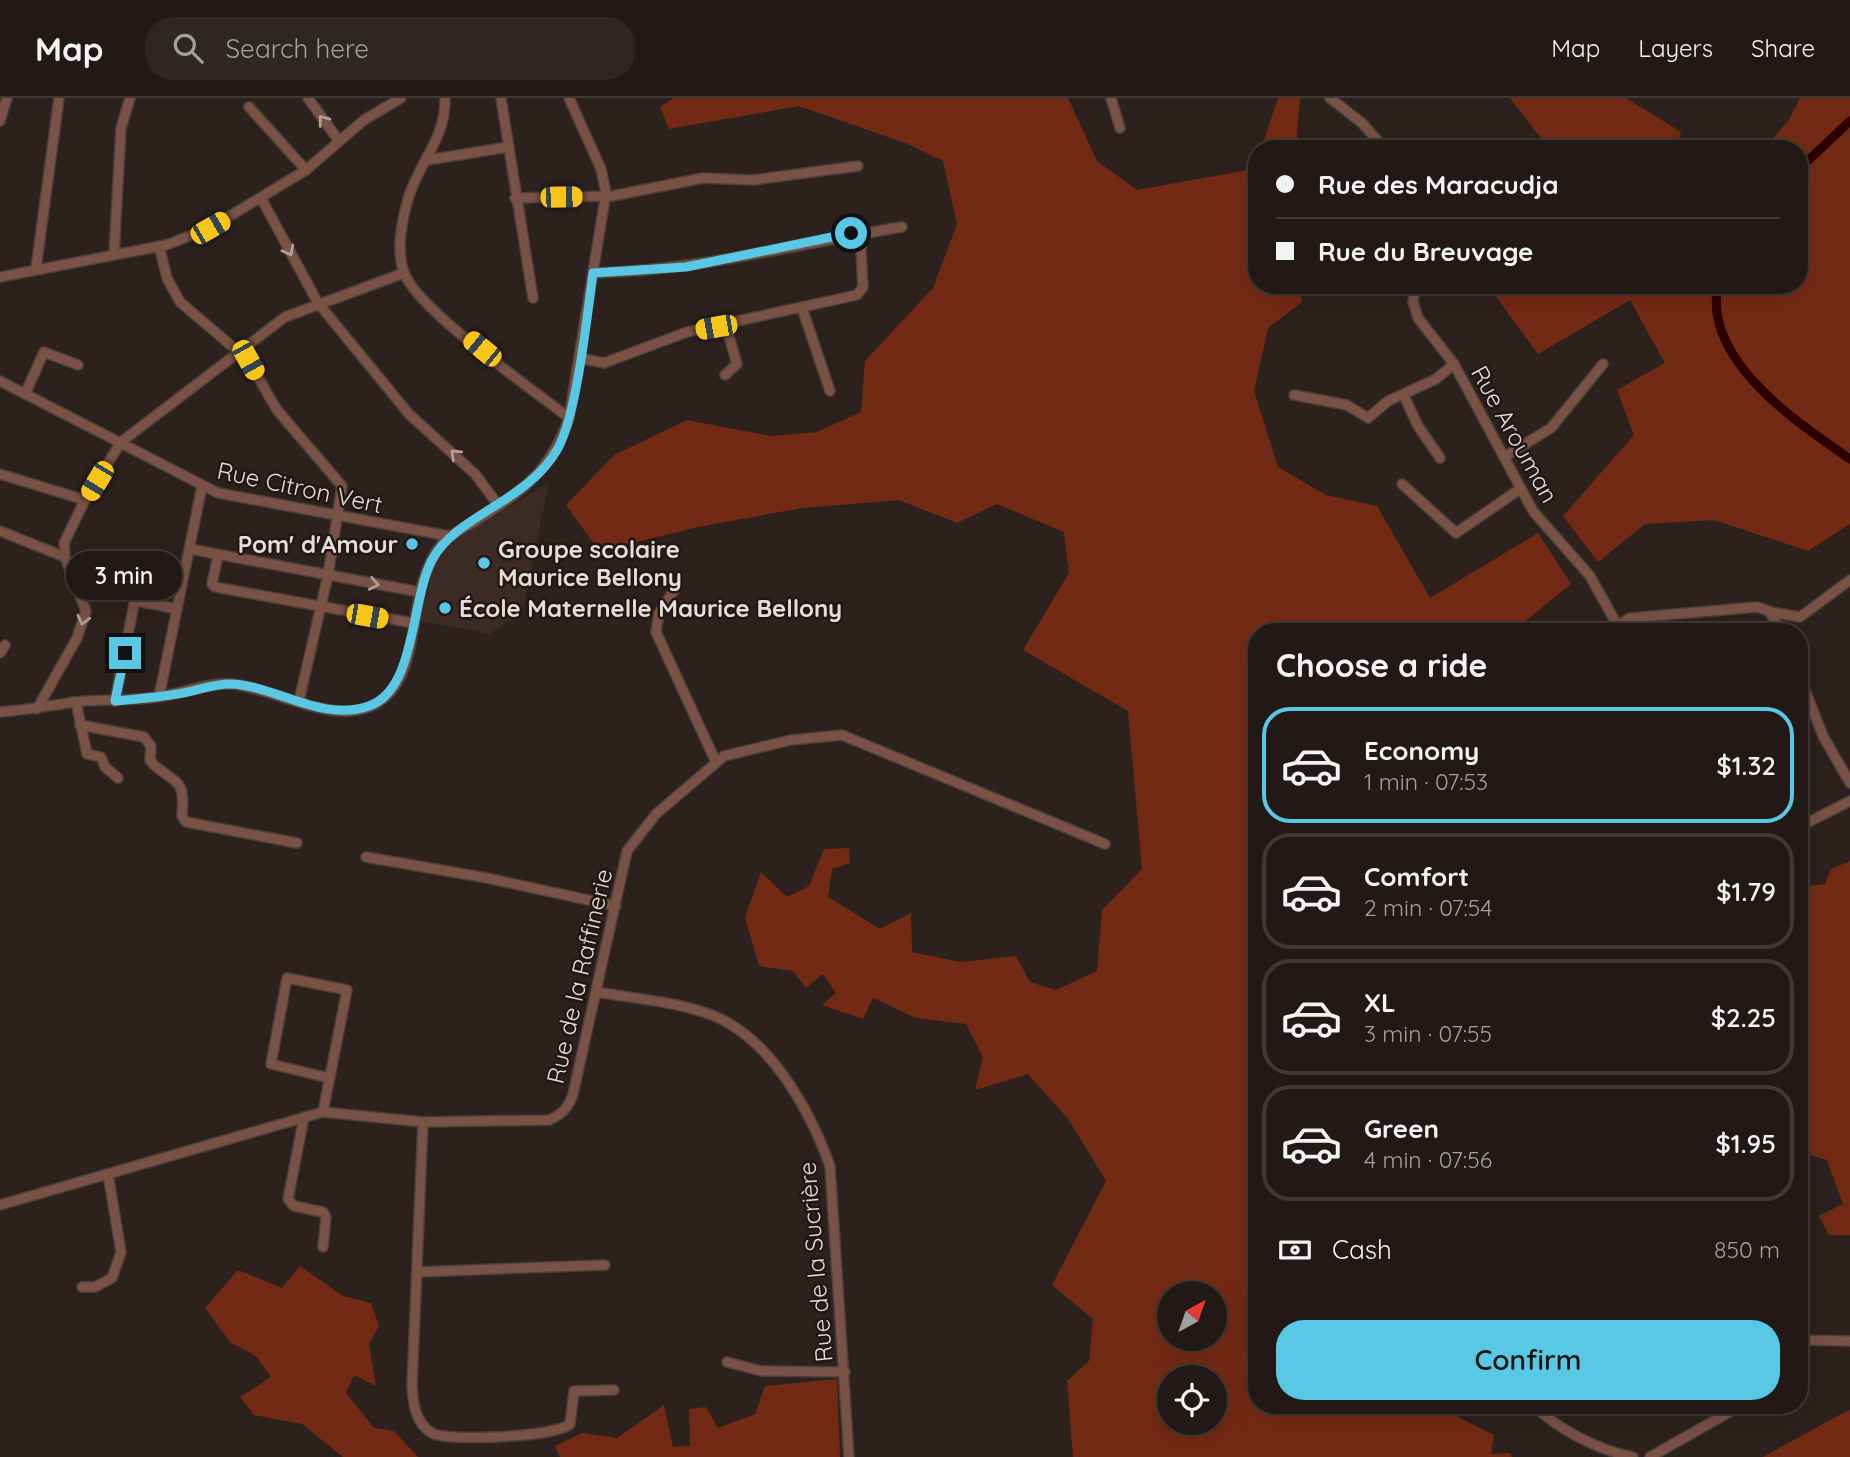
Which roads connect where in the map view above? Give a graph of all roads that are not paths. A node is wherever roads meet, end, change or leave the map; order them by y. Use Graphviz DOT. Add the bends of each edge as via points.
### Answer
graph roads {
  1 [pos="7,98"];
  2 [pos="59,98"];
  3 [pos="130,98"];
  4 [pos="308,98"];
  5 [pos="401,98"];
  6 [pos="445,98"];
  7 [pos="501,98"];
  8 [pos="569,98"];
  9 [pos="1111,98"];
  10 [pos="1330,98"];
  11 [pos="249,107"];
  12 [pos="0,121"];
  13 [pos="1120,128"];
  14 [pos="1377,140"];
  15 [pos="339,141"];
  16 [pos="508,147"];
  17 [pos="428,160"];
  18 [pos="858,166"];
  19 [pos="306,170"];
  20 [pos="606,196"];
  21 [pos="261,198"];
  22 [pos="515,198"];
  23 [pos="902,227"];
  24 [pos="860,233"];
  25 [pos="159,246"];
  26 [pos="114,254"];
  27 [pos="36,268"];
  28 [pos="404,273"];
  29 [pos="593,273"];
  30 [pos="0,277"];
  31 [pos="1414,294"];
  32 [pos="533,298"];
  33 [pos="318,303"];
  34 [pos="802,308"];
  35 [pos="726,326"];
  36 [pos="240,351"];
  37 [pos="579,358"];
  38 [pos="1454,364"];
  39 [pos="1603,364"];
  40 [pos="78,365"];
  41 [pos="725,375"];
  42 [pos="0,382"];
  43 [pos="830,391"];
  44 [pos="25,394"];
  45 [pos="1294,395"];
  46 [pos="1404,396"];
  47 [pos="569,418"];
  48 [pos="121,442"];
  49 [pos="1504,457"];
  50 [pos="1440,458"];
  51 [pos="0,474"];
  52 [pos="1402,484"];
  53 [pos="202,486"];
  54 [pos="1520,489"];
  55 [pos="85,500"];
  56 [pos="499,506"];
  57 [pos="339,516"];
  58 [pos="0,531"];
  59 [pos="449,536"];
  60 [pos="190,550"];
  61 [pos="218,555"];
  62 [pos="65,556"];
  63 [pos="328,575"];
  64 [pos="1850,580"];
  65 [pos="675,589"];
  66 [pos="420,592"];
  67 [pos="321,608"];
  68 [pos="177,609"];
  69 [pos="1769,611"];
  70 [pos="1616,623"];
  71 [pos="1624,623"];
  72 [pos="1776,623"];
  73 [pos="413,624"];
  74 [pos="159,697"];
  75 [pos="1808,698"];
  76 [pos="115,701"];
  77 [pos="299,701"];
  78 [pos="75,702"];
  79 [pos="37,709"];
  80 [pos="0,712"];
  81 [pos="80,725"];
  82 [pos="715,760"];
  83 [pos="118,778"];
  84 [pos="1850,783"];
  85 [pos="1850,801"];
  86 [pos="1808,822"];
  87 [pos="297,843"];
  88 [pos="1105,844"];
  89 [pos="366,857"];
  90 [pos="615,906"];
  91 [pos="597,992"];
  92 [pos="329,1078"];
  93 [pos="323,1112"];
  94 [pos="304,1117"];
  95 [pos="423,1122"];
  96 [pos="108,1174"];
  97 [pos="0,1205"];
  98 [pos="323,1247"];
  99 [pos="605,1265"];
  100 [pos="416,1272"];
  101 [pos="82,1287"];
  102 [pos="1808,1340"];
  103 [pos="1850,1341"];
  104 [pos="727,1362"];
  105 [pos="845,1372"];
  106 [pos="614,1390"];
  107 [pos="1542,1414"];
  108 [pos="1726,1414"];
  109 [pos="849,1457"];
  110 [pos="1633,1457"];
  111 [pos="1650,1457"];
  1 -- 12 [label="street"];
  2 -- 27 [label="street"];
  3 -- 26 [label="street" via="121,128"];
  15 -- 4 [label="street, one-way"];
  5 -- 15 [label="street"];
  6 -- 17 [label="street" via="438,141"];
  7 -- 16 [label="street"];
  8 -- 20 [label="street" via="601,169"];
  9 -- 13 [label="street"];
  10 -- 14 [label="street"];
  11 -- 19 [label="street"];
  15 -- 19 [label="street"];
  16 -- 17 [label="street"];
  16 -- 22 [label="street"];
  17 -- 28 [label="street" via="420,168 402,218"];
  18 -- 20 [label="street" via="753,180 703,178"];
  19 -- 21 [label="street"];
  20 -- 22 [label="street"];
  20 -- 29 [label="street"];
  21 -- 25 [label="street" via="210,228"];
  21 -- 33 [label="street, one-way"];
  22 -- 32 [label="street"];
  23 -- 24 [label="street"];
  24 -- 29 [label="street" via="686,267"];
  24 -- 34 [label="street" via="861,292"];
  25 -- 26 [label="street"];
  25 -- 36 [label="street" via="167,278 180,302"];
  26 -- 27 [label="street"];
  27 -- 30 [label="street"];
  28 -- 33 [label="street"];
  28 -- 47 [label="street" via="438,314"];
  29 -- 37 [label="street"];
  31 -- 38 [label="street, Rue Arouman" via="1418,318"];
  33 -- 36 [label="street" via="285,317"];
  56 -- 33 [label="street, one-way" via="475,474 409,414"];
  34 -- 35 [label="street"];
  34 -- 43 [label="street"];
  35 -- 37 [label="street" via="674,336 604,363"];
  35 -- 41 [label="street" via="737,364"];
  36 -- 48 [label="street"];
  36 -- 57 [label="street" via="277,410 338,480 343,494"];
  37 -- 47 [label="street"];
  38 -- 46 [label="street"];
  38 -- 49 [label="street, Rue Arouman"];
  39 -- 49 [label="street" via="1551,428"];
  40 -- 44 [label="street" via="44,352"];
  42 -- 44 [label="street, Rue Citron Vert"];
  44 -- 48 [label="street, Rue Citron Vert"];
  45 -- 46 [label="street" via="1347,405 1368,418 1388,401"];
  46 -- 50 [label="street"];
  47 -- 56 [label="street" via="558,449 534,479"];
  48 -- 53 [label="street, Rue Citron Vert"];
  48 -- 55 [label="street"];
  49 -- 54 [label="street, Rue Arouman"];
  51 -- 55 [label="street"];
  52 -- 54 [label="street" via="1456,533"];
  53 -- 57 [label="street, Rue Citron Vert"];
  53 -- 60 [label="street"];
  54 -- 70 [label="street, Rue Arouman" via="1533,511 1590,576"];
  55 -- 62 [label="street" via="64,543"];
  56 -- 59 [label="street"];
  57 -- 59 [label="street, Rue Citron Vert"];
  57 -- 63 [label="street"];
  58 -- 62 [label="street"];
  59 -- 66 [label="street" via="428,568"];
  60 -- 61 [label="street"];
  60 -- 68 [label="street"];
  61 -- 63 [label="street"];
  61 -- 67 [label="street" via="215,587"];
  62 -- 79 [label="street, one-way" via="86,611 78,638"];
  63 -- 66 [label="street, one-way"];
  63 -- 67 [label="street"];
  64 -- 69 [label="street" via="1800,617"];
  65 -- 82 [label="street" via="659,613 656,632"];
  66 -- 73 [label="street"];
  67 -- 73 [label="street"];
  67 -- 77 [label="street"];
  68 -- 74 [label="street"];
  68 -- 76 [label="street" via="137,601"];
  69 -- 71 [label="street" via="1758,607 1630,618"];
  69 -- 72 [label="street"];
  73 -- 77 [label="street" via="404,665 392,690 373,705 347,712"];
  74 -- 76 [label="street"];
  74 -- 77 [label="street" via="230,684"];
  75 -- 84 [label="street"];
  76 -- 78 [label="street"];
  78 -- 79 [label="street"];
  78 -- 81 [label="street"];
  79 -- 80 [label="street"];
  81 -- 83 [label="street" via="87,754 101,757"];
  81 -- 87 [label="street" via="149,741 154,765 181,784 186,822"];
  82 -- 88 [label="street, Rue de la Raffinerie" via="791,740 842,735"];
  82 -- 90 [label="street, Rue de la Raffinerie" via="635,838"];
  85 -- 86 [label="street"];
  89 -- 90 [label="street"];
  90 -- 91 [label="street, Rue de la Raffinerie"];
  91 -- 95 [label="street, Rue de la Raffinerie" via="571,1100 557,1117"];
  91 -- 105 [label="street, Rue de la Sucrière" via="705,1012 729,1025 757,1046 802,1104 830,1166"];
  92 -- 92 [label="street" via="347,990 288,978 271,1064"];
  92 -- 93 [label="street"];
  93 -- 94 [label="street, Rue de la Raffinerie"];
  93 -- 95 [label="street, Rue de la Raffinerie"];
  94 -- 96 [label="street, Rue de la Raffinerie"];
  94 -- 98 [label="street" via="288,1199 294,1206 323,1212"];
  95 -- 100 [label="street"];
  96 -- 97 [label="street, Rue de la Raffinerie"];
  96 -- 101 [label="street" via="121,1252 112,1278 96,1287"];
  99 -- 100 [label="street"];
  100 -- 106 [label="street" via="412,1395 418,1418 432,1433 520,1436 558,1431 570,1424 574,1391"];
  102 -- 103 [label="street"];
  104 -- 105 [label="street" via="761,1371"];
  105 -- 109 [label="street, Rue de la Sucrière"];
  107 -- 110 [label="street" via="1593,1442"];
  108 -- 111 [label="street"];
}
